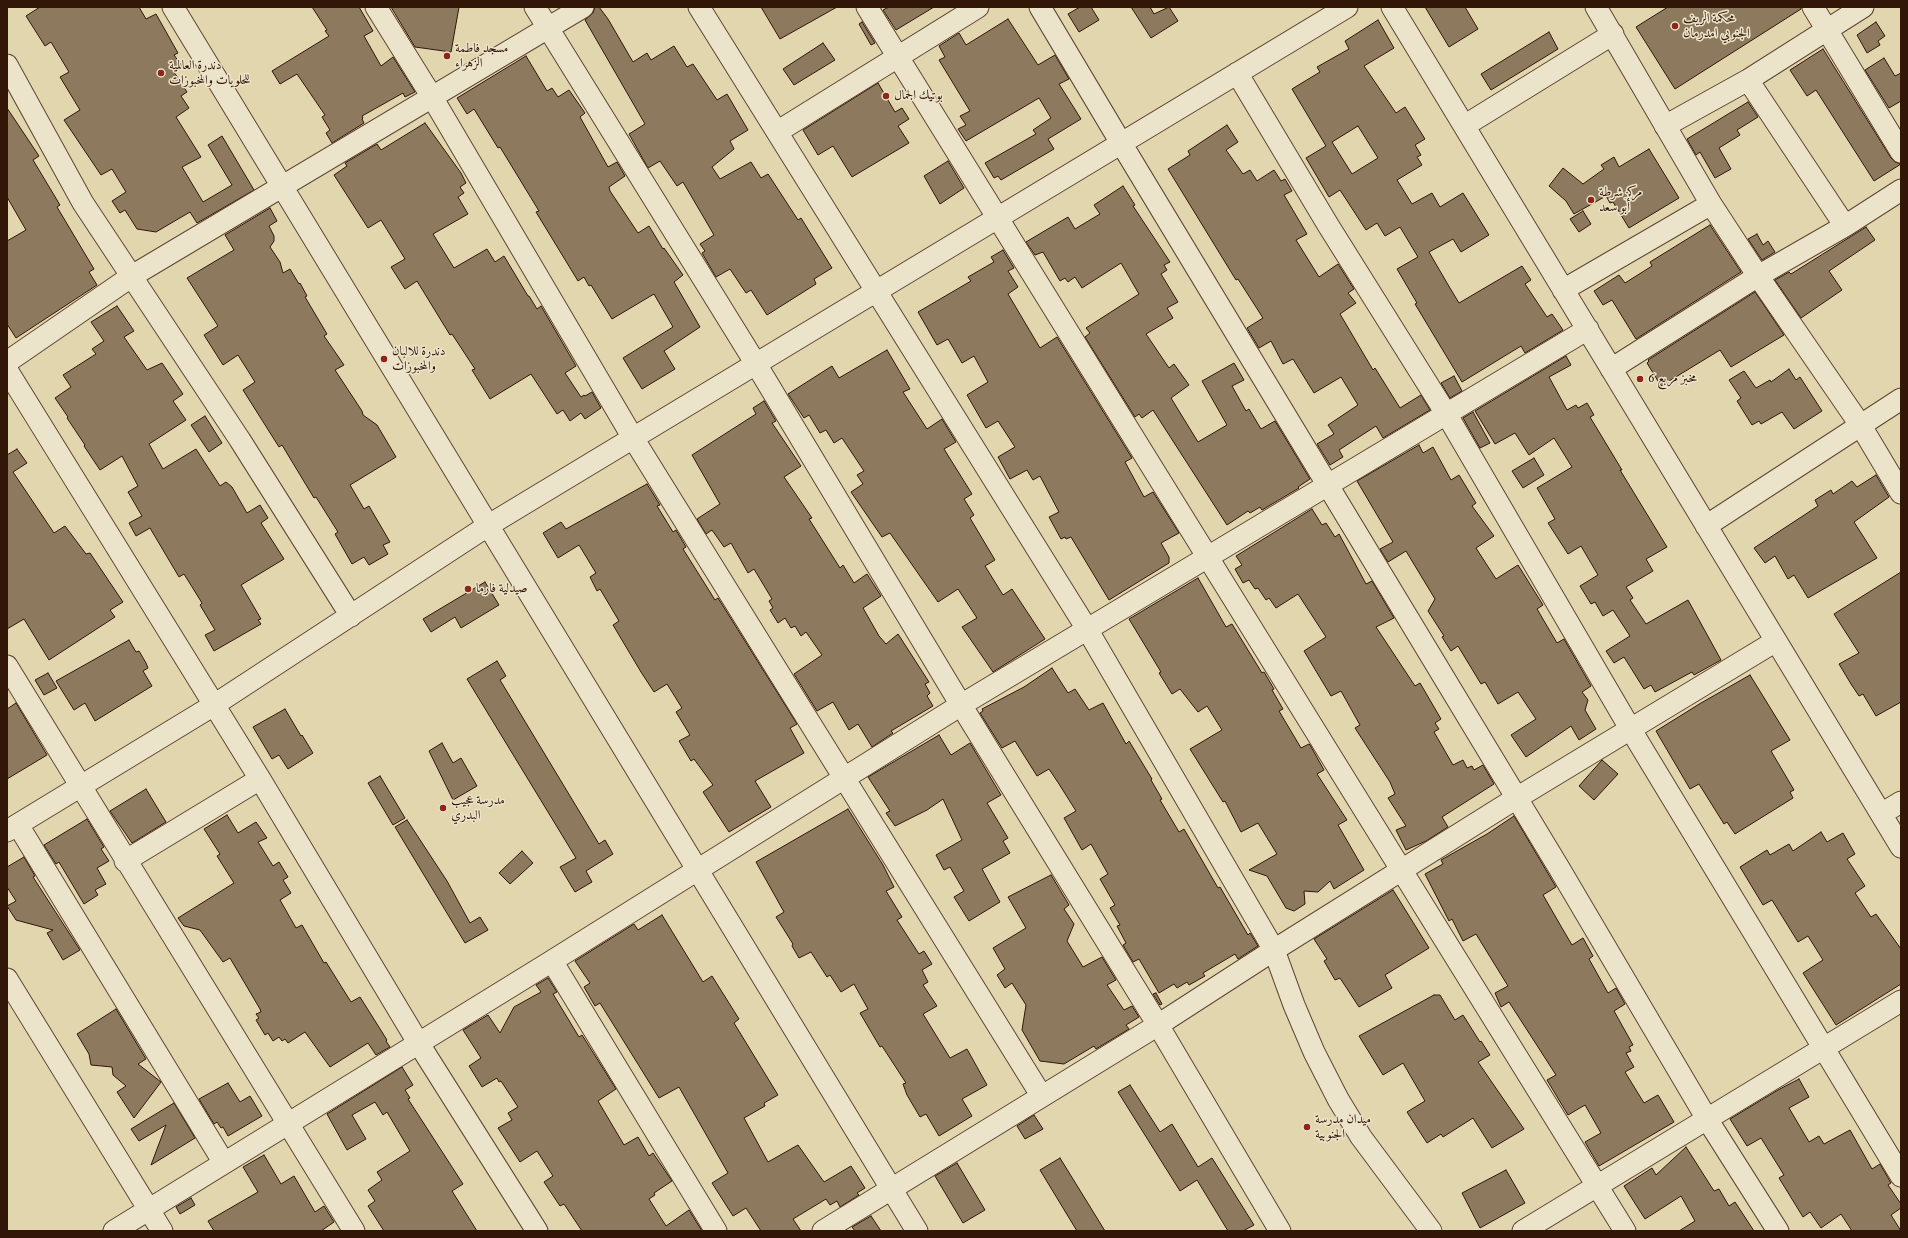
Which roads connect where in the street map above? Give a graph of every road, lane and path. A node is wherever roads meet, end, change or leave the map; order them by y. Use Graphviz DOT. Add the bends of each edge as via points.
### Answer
graph roads {
  1 [pos="173,7"];
  2 [pos="376,7"];
  3 [pos="535,7"];
  4 [pos="583,7"];
  5 [pos="699,7"];
  6 [pos="867,7"];
  7 [pos="978,7"];
  8 [pos="1040,7"];
  9 [pos="1347,7"];
  10 [pos="1392,7"];
  11 [pos="1813,7"];
  12 [pos="1863,7"];
  13 [pos="1598,8"];
  14 [pos="548,28"];
  15 [pos="1827,30"];
  16 [pos="1613,34"];
  17 [pos="898,57"];
  18 [pos="1237,73"];
  19 [pos="10,76"];
  20 [pos="1748,80"];
  21 [pos="432,97"];
  22 [pos="1464,126"];
  23 [pos="1665,126"];
  24 [pos="777,132"];
  25 [pos="1121,144"];
  26 [pos="1901,152"];
  27 [pos="282,186"];
  28 [pos="1901,190"];
  29 [pos="1711,204"];
  30 [pos="998,218"];
  31 [pos="1845,226"];
  32 [pos="132,276"];
  33 [pos="1758,276"];
  34 [pos="1563,290"];
  35 [pos="877,291"];
  36 [pos="1588,329"];
  37 [pos="7,362"];
  38 [pos="756,364"];
  39 [pos="1611,369"];
  40 [pos="7,370"];
  41 [pos="1901,399"];
  42 [pos="1447,415"];
  43 [pos="1861,426"];
  44 [pos="633,438"];
  45 [pos="1328,485"];
  46 [pos="1901,493"];
  47 [pos="489,525"];
  48 [pos="1706,526"];
  49 [pos="1208,558"];
  50 [pos="351,616"];
  51 [pos="1087,629"];
  52 [pos="1776,641"];
  53 [pos="7,666"];
  54 [pos="214,705"];
  55 [pos="961,705"];
  56 [pos="1631,730"];
  57 [pos="844,777"];
  58 [pos="260,779"];
  59 [pos="81,786"];
  60 [pos="1515,799"];
  61 [pos="1901,802"];
  62 [pos="1881,814"];
  63 [pos="12,828"];
  64 [pos="1901,847"];
  65 [pos="125,861"];
  66 [pos="698,870"];
  67 [pos="1401,870"];
  68 [pos="1274,950"];
  69 [pos="552,961"];
  70 [pos="7,979"];
  71 [pos="1901,1001"];
  72 [pos="1158,1025"];
  73 [pos="419,1044"];
  74 [pos="1824,1047"];
  75 [pos="1041,1095"];
  76 [pos="1707,1119"];
  77 [pos="288,1123"];
  78 [pos="224,1163"];
  79 [pos="1901,1176"];
  80 [pos="1598,1187"];
  81 [pos="891,1189"];
  82 [pos="148,1210"];
  83 [pos="114,1231"];
  84 [pos="162,1231"];
  85 [pos="354,1231"];
  86 [pos="537,1231"];
  87 [pos="716,1231"];
  88 [pos="823,1231"];
  89 [pos="916,1231"];
  90 [pos="1280,1231"];
  91 [pos="1431,1231"];
  92 [pos="1523,1231"];
  93 [pos="1625,1231"];
  94 [pos="1778,1231"];
  1 -- 27 [label="street"];
  2 -- 21 [label="street"];
  3 -- 14 [label="street"];
  4 -- 14 [label="street"];
  5 -- 24 [label="street"];
  6 -- 17 [label="street"];
  7 -- 17 [label="street"];
  8 -- 25 [label="street"];
  9 -- 18 [label="street"];
  10 -- 22 [label="street"];
  11 -- 15 [label="street"];
  12 -- 15 [label="street"];
  13 -- 16 [label="street"];
  14 -- 21 [label="street"];
  14 -- 38 [label="street"];
  15 -- 20 [label="street"];
  15 -- 26 [label="street"];
  16 -- 22 [label="street"];
  16 -- 23 [label="street"];
  17 -- 24 [label="street"];
  17 -- 30 [label="street"];
  18 -- 25 [label="street"];
  18 -- 42 [label="street" via="1328,226"];
  19 -- 32 [label="street" via="83,203"];
  20 -- 23 [label="street"];
  20 -- 31 [label="street"];
  21 -- 27 [label="street"];
  21 -- 44 [label="street"];
  22 -- 34 [label="street"];
  23 -- 29 [label="street"];
  24 -- 35 [label="street"];
  25 -- 30 [label="street"];
  25 -- 45 [label="street"];
  27 -- 32 [label="street"];
  27 -- 47 [label="street"];
  28 -- 31 [label="street"];
  29 -- 33 [label="street"];
  29 -- 34 [label="street"];
  30 -- 35 [label="street"];
  30 -- 49 [label="street"];
  31 -- 33 [label="street"];
  32 -- 37 [label="street"];
  32 -- 50 [label="street"];
  33 -- 39 [label="street"];
  33 -- 43 [label="street"];
  34 -- 36 [label="street"];
  35 -- 38 [label="street"];
  35 -- 51 [label="street"];
  36 -- 39 [label="street"];
  36 -- 42 [label="street"];
  38 -- 44 [label="street"];
  38 -- 55 [label="street"];
  39 -- 48 [label="street"];
  40 -- 54 [label="street"];
  41 -- 43 [label="street"];
  42 -- 45 [label="street"];
  42 -- 56 [label="street"];
  43 -- 46 [label="street"];
  43 -- 48 [label="street"];
  44 -- 47 [label="street"];
  44 -- 57 [label="street"];
  45 -- 49 [label="street"];
  45 -- 60 [label="street"];
  47 -- 50 [label="street"];
  47 -- 66 [label="street"];
  48 -- 52 [label="street"];
  49 -- 51 [label="street"];
  49 -- 67 [label="street"];
  50 -- 54 [label="street"];
  51 -- 55 [label="street"];
  51 -- 68 [label="street"];
  52 -- 56 [label="street"];
  52 -- 62 [label="street"];
  53 -- 59 [label="street"];
  54 -- 58 [label="street"];
  54 -- 59 [label="street"];
  55 -- 57 [label="street"];
  55 -- 72 [label="street"];
  56 -- 60 [label="street"];
  56 -- 74 [label="street"];
  57 -- 66 [label="street"];
  57 -- 75 [label="street"];
  58 -- 65 [label="street"];
  58 -- 73 [label="street"];
  59 -- 63 [label="street"];
  59 -- 65 [label="street"];
  60 -- 67 [label="street"];
  60 -- 76 [label="street" via="1559,868"];
  61 -- 62 [label="street"];
  62 -- 64 [label="street"];
  63 -- 78 [label="street"];
  65 -- 77 [label="street"];
  66 -- 69 [label="street"];
  66 -- 81 [label="street"];
  67 -- 68 [label="street"];
  67 -- 80 [label="street"];
  68 -- 72 [label="street"];
  68 -- 91 [label="street" via="1314,1052 1338,1099"];
  69 -- 73 [label="street"];
  69 -- 87 [label="street"];
  70 -- 82 [label="street"];
  71 -- 74 [label="street"];
  72 -- 75 [label="street"];
  72 -- 90 [label="street"];
  73 -- 77 [label="street"];
  73 -- 86 [label="street"];
  74 -- 76 [label="street"];
  74 -- 79 [label="street"];
  75 -- 81 [label="street"];
  76 -- 80 [label="street"];
  76 -- 94 [label="street"];
  77 -- 78 [label="street"];
  77 -- 85 [label="street"];
  78 -- 82 [label="street"];
  80 -- 92 [label="street"];
  80 -- 93 [label="street"];
  81 -- 88 [label="street"];
  81 -- 89 [label="street"];
  82 -- 83 [label="street"];
  82 -- 84 [label="street"];
}
